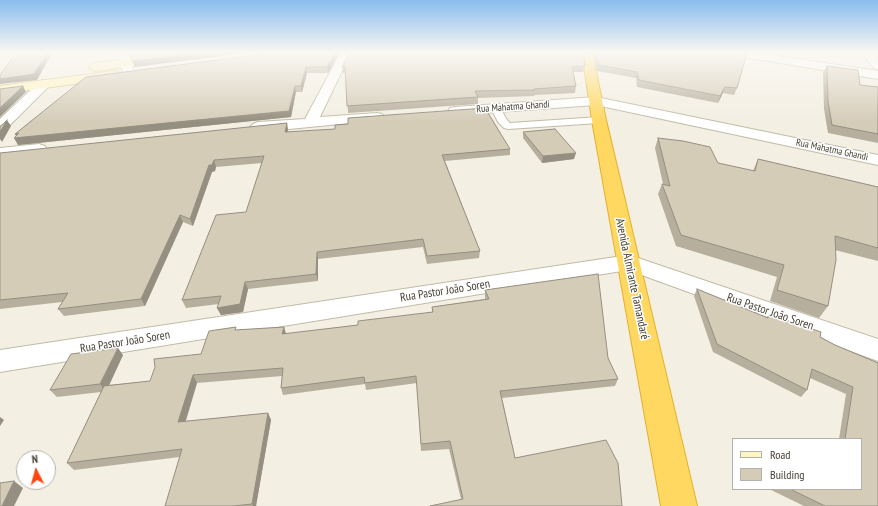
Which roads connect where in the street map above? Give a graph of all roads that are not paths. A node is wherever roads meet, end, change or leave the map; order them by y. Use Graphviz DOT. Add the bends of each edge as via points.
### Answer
graph roads {
  1 [pos="25,76"];
  2 [pos="75,76"];
  3 [pos="334,76"];
  4 [pos="591,76"];
  5 [pos="0,79"];
  6 [pos="44,84"];
  7 [pos="0,90"];
  8 [pos="598,111"];
  9 [pos="442,112"];
  10 [pos="388,116"];
  11 [pos="311,121"];
  12 [pos="0,127"];
  13 [pos="241,128"];
  14 [pos="54,147"];
  15 [pos="0,152"];
  16 [pos="878,160"];
  17 [pos="629,262"];
  18 [pos="878,350"];
  19 [pos="0,361"];
  20 [pos="679,506"];
  1 -- 5 [label="street"];
  2 -- 6 [label="street"];
  3 -- 11 [label="street"];
  4 -- 8 [label="highway, Avenida Almirante Tamandaré"];
  6 -- 7 [label="street"];
  6 -- 12 [label="street"];
  8 -- 9 [label="street, Rua Mahatma Ghandi" via="496,108"];
  8 -- 16 [label="street, Rua Mahatma Ghandi"];
  8 -- 17 [label="highway, Avenida Almirante Tamandaré"];
  10 -- 11 [label="street"];
  11 -- 13 [label="street"];
  14 -- 15 [label="street"];
  17 -- 18 [label="street, Rua Pastor João Soren"];
  17 -- 19 [label="street, Rua Pastor João Soren"];
  17 -- 20 [label="highway, Avenida Almirante Tamandaré"];
}
